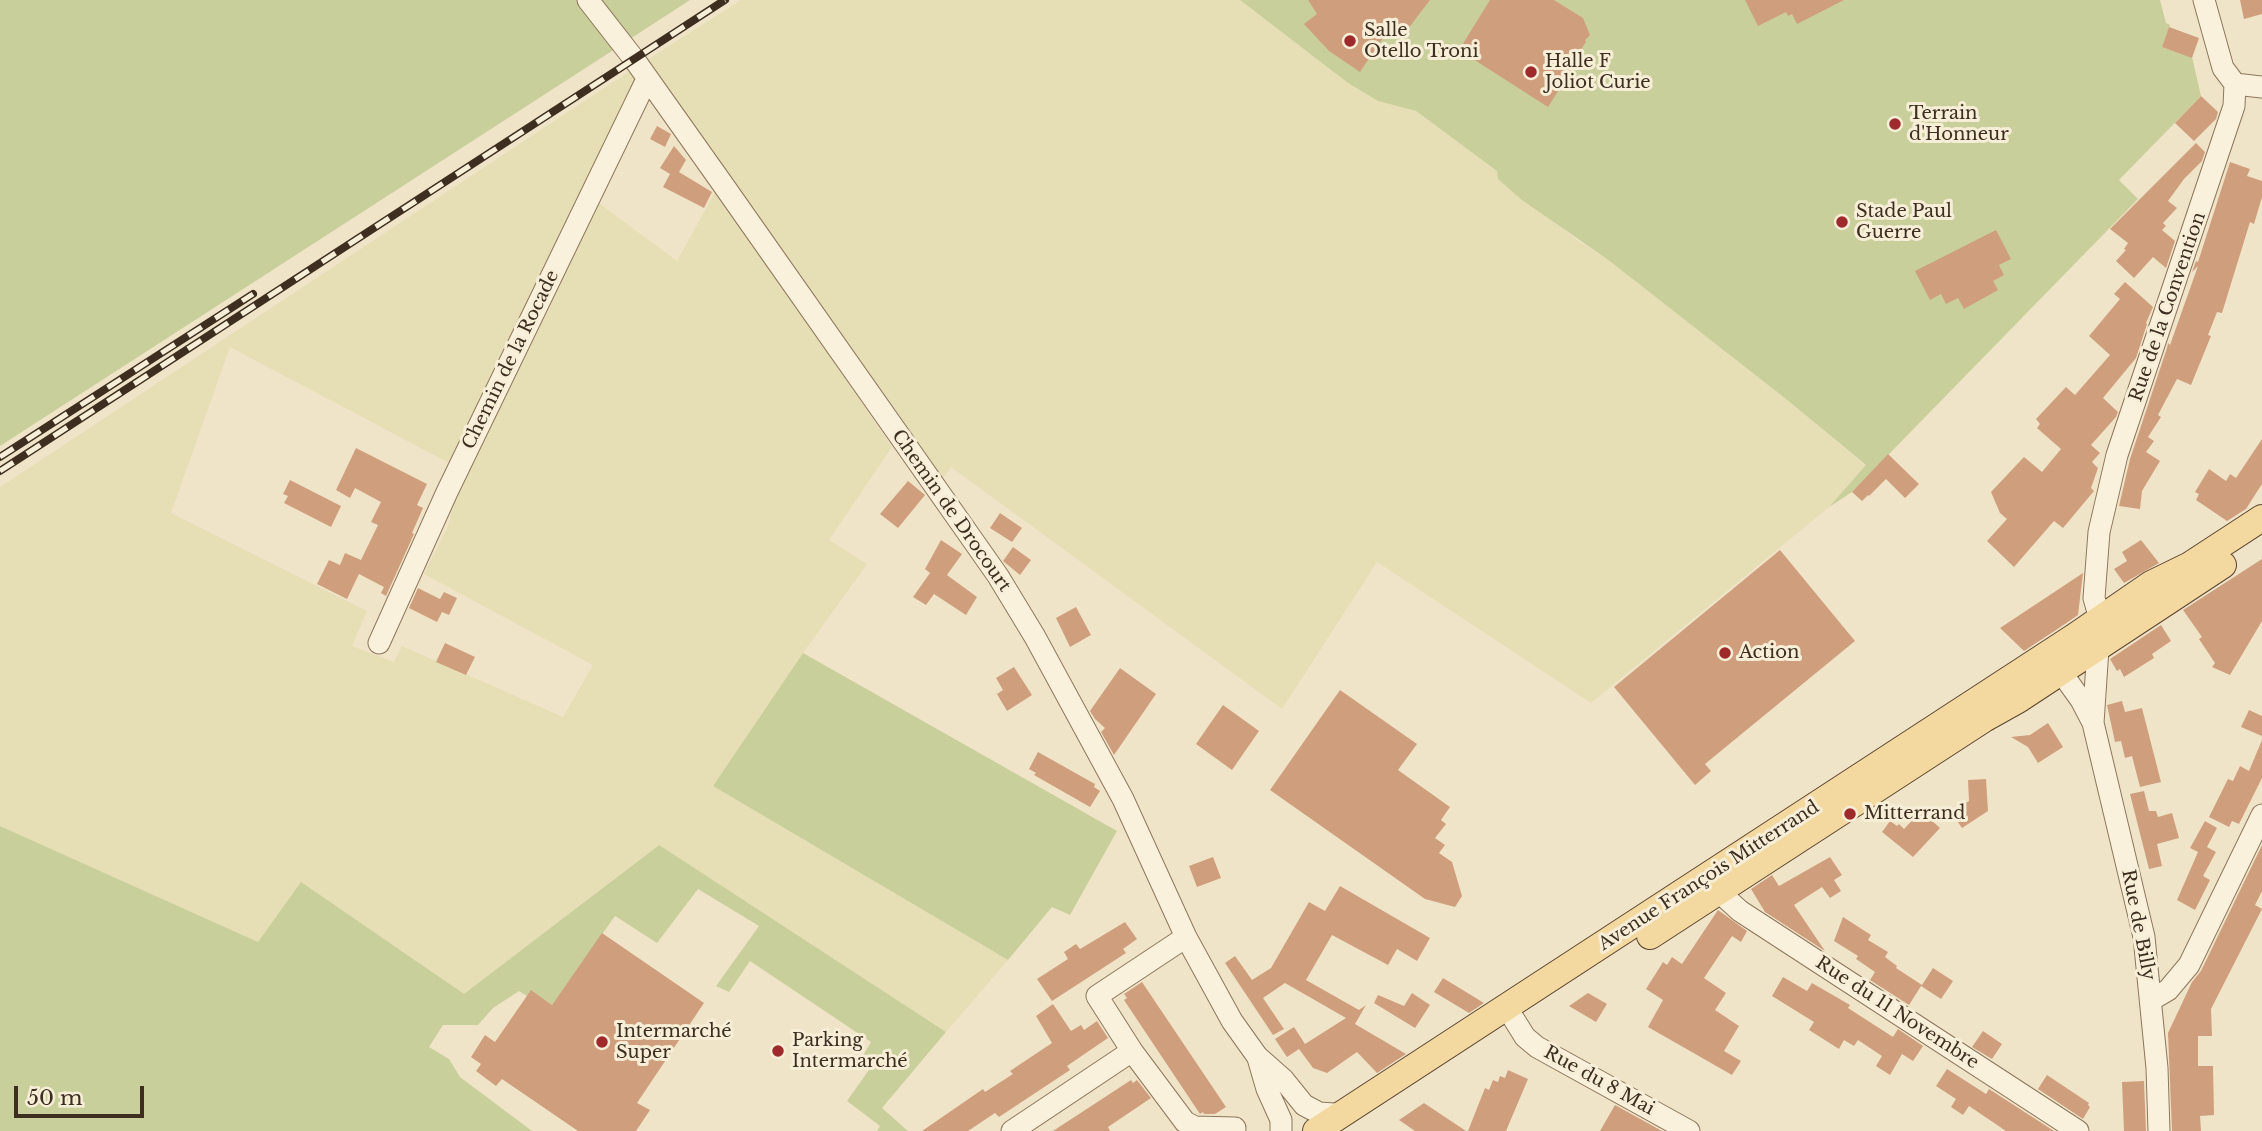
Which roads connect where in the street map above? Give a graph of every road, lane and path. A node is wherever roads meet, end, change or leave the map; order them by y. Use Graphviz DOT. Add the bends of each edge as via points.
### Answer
graph roads {
  1 [pos="588,0"];
  2 [pos="2204,0"];
  3 [pos="647,79"];
  4 [pos="2235,84"];
  5 [pos="2262,87"];
  6 [pos="2262,518"];
  7 [pos="2262,539"];
  8 [pos="2100,619"];
  9 [pos="2086,641"];
  10 [pos="379,643"];
  11 [pos="2061,672"];
  12 [pos="2093,723"];
  13 [pos="2262,815"];
  14 [pos="1714,883"];
  15 [pos="1186,937"];
  16 [pos="2151,1000"];
  17 [pos="1512,1016"];
  18 [pos="1132,1051"];
  19 [pos="1257,1056"];
  20 [pos="1304,1105"];
  21 [pos="1348,1121"];
  22 [pos="1286,1127"];
  23 [pos="1235,1128"];
  24 [pos="1012,1131"];
  25 [pos="1309,1131"];
  26 [pos="1316,1131"];
  27 [pos="1689,1131"];
  28 [pos="2078,1131"];
  29 [pos="2159,1131"];
  1 -- 3 [label="street, Chemin de Drocourt"];
  2 -- 4 [label="street" via="2223,68"];
  3 -- 10 [label="street, Chemin de la Rocade"];
  3 -- 15 [label="street, Chemin de Drocourt" via="998,576 1123,799"];
  4 -- 5 [label="street"];
  4 -- 8 [label="street, Rue de la Convention" via="2234,106 2219,155 2117,455 2099,532 2094,598"];
  6 -- 8 [label="main road, Avenue François Mitterrand"];
  7 -- 9 [label="main road"];
  8 -- 9 [label="main road, Avenue François Mitterrand"];
  9 -- 11 [label="main road, Avenue François Mitterrand"];
  9 -- 12 [label="street, Rue de Billy"];
  9 -- 14 [label="main road, Avenue François Mitterrand"];
  11 -- 12 [label="street, Rue de Billy"];
  11 -- 14 [label="main road, Avenue François Mitterrand"];
  12 -- 16 [label="street, Rue de Billy" via="2144,937"];
  13 -- 16 [label="street" via="2189,965 2168,990"];
  14 -- 17 [label="main road, Avenue François Mitterrand"];
  14 -- 28 [label="street, Rue du 11 Novembre" via="1740,911"];
  15 -- 18 [label="street" via="1097,996"];
  15 -- 19 [label="street, Chemin de Drocourt" via="1232,1021"];
  16 -- 29 [label="street, Rue de Billy"];
  17 -- 21 [label="main road, Avenue François Mitterrand"];
  17 -- 27 [label="street, Rue du 8 Mai" via="1537,1047"];
  18 -- 23 [label="street" via="1185,1122 1195,1127"];
  18 -- 24 [label="street"];
  19 -- 20 [label="street, Chemin de Drocourt"];
  19 -- 22 [label="street, Chemin de Drocourt"];
  20 -- 21 [label="street"];
  20 -- 25 [label="street, Chemin de Drocourt"];
  21 -- 26 [label="main road, Avenue François Mitterrand"];
}
